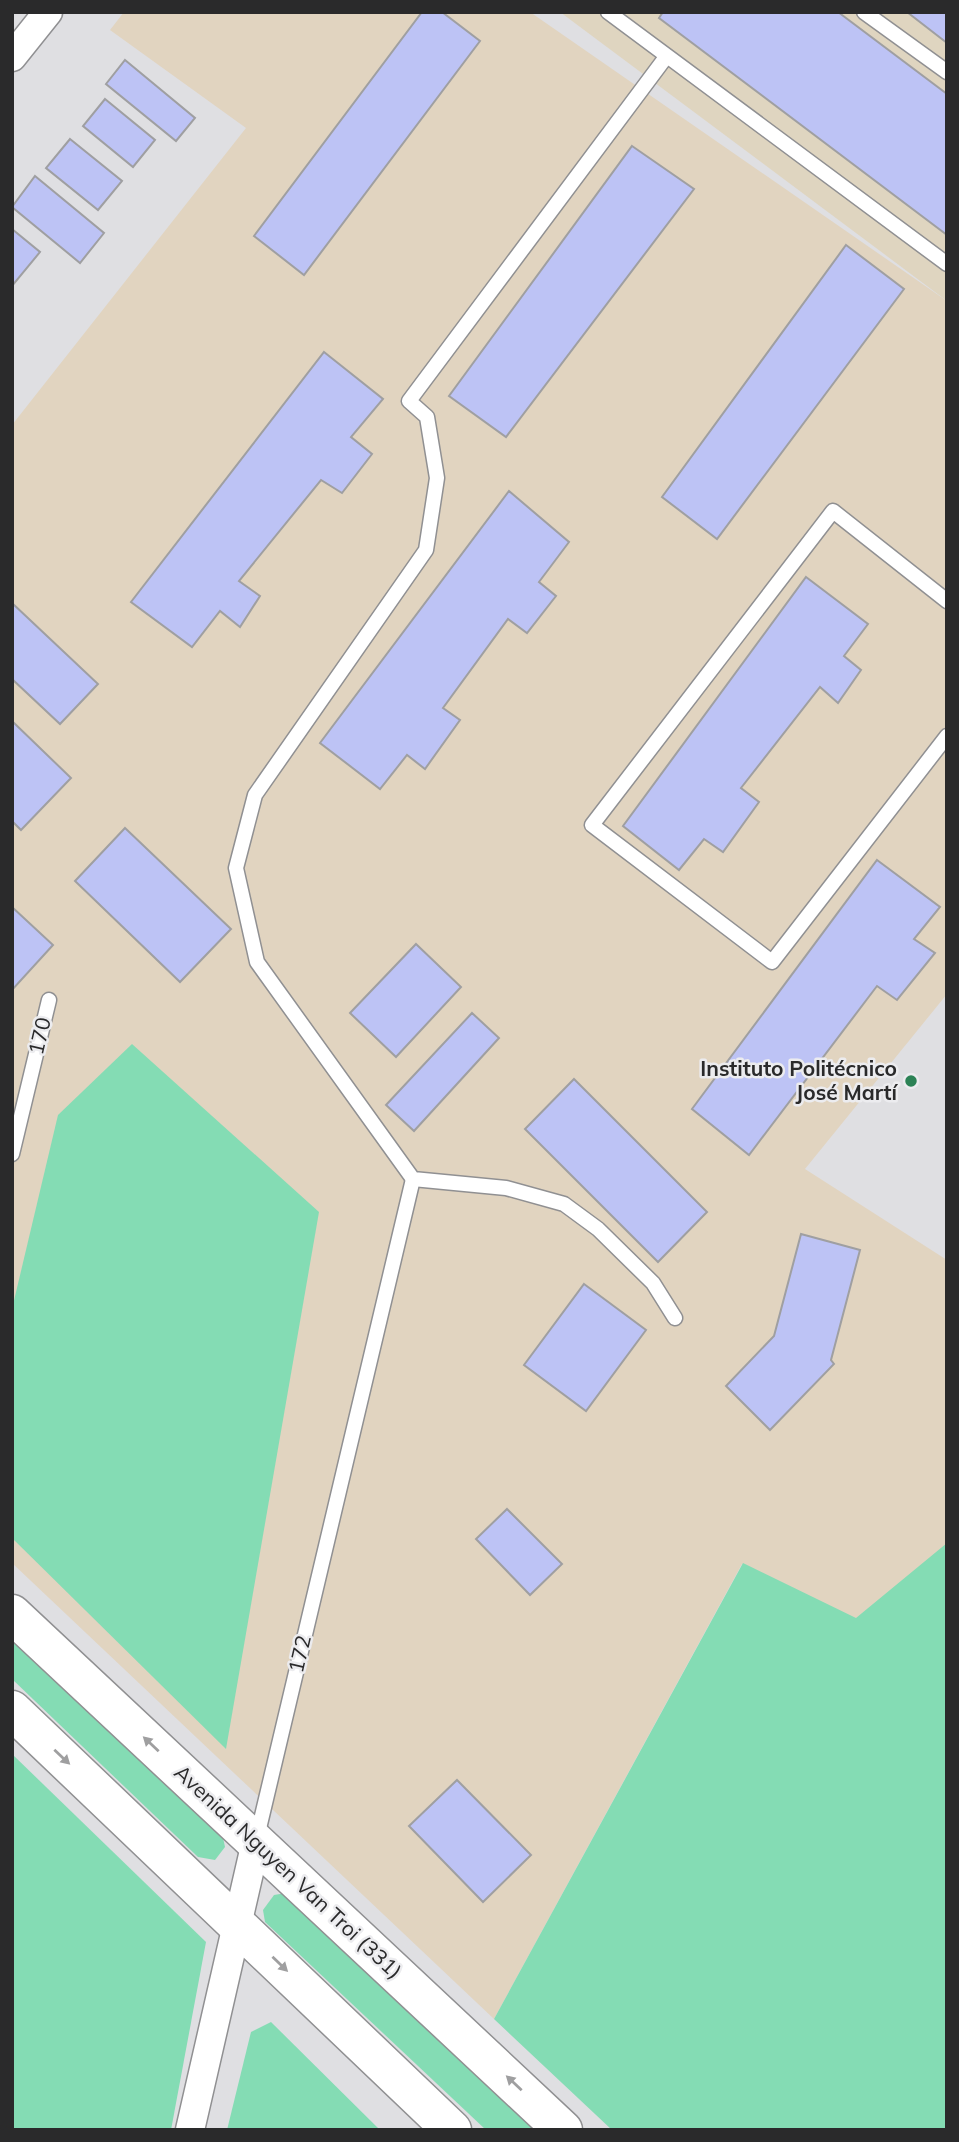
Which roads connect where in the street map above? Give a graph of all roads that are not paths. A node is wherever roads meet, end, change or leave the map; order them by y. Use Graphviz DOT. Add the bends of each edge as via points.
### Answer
graph roads {
  1 [pos="48,12"];
  2 [pos="608,12"];
  3 [pos="864,12"];
  4 [pos="12,57"];
  5 [pos="666,57"];
  6 [pos="947,72"];
  7 [pos="947,264"];
  8 [pos="947,600"];
  9 [pos="947,736"];
  10 [pos="49,1000"];
  11 [pos="12,1154"];
  12 [pos="413,1180"];
  13 [pos="675,1318"];
  14 [pos="12,1614"];
  15 [pos="12,1710"];
  16 [pos="256,1842"];
  17 [pos="238,1923"];
  18 [pos="190,2130"];
  19 [pos="452,2130"];
  20 [pos="564,2130"];
  1 -- 4 [label="street"];
  2 -- 5 [label="lane"];
  3 -- 6 [label="lane"];
  5 -- 7 [label="lane"];
  5 -- 12 [label="lane" via="409,401 427,417 437,478 426,550 255,795 236,868 257,961"];
  8 -- 9 [label="lane" via="833,511 592,825 772,961"];
  10 -- 11 [label="lane, 170"];
  12 -- 13 [label="lane" via="506,1188 564,1204 598,1229 653,1283"];
  12 -- 16 [label="lane, 172"];
  16 -- 14 [label="street, Avenida Nguyen Van Troi (331), one-way"];
  15 -- 17 [label="street, one-way"];
  16 -- 17 [label="street, 172"];
  20 -- 16 [label="street, Avenida Nguyen Van Troi (331), one-way"];
  17 -- 18 [label="street, 172"];
  17 -- 19 [label="street, one-way"];
}
